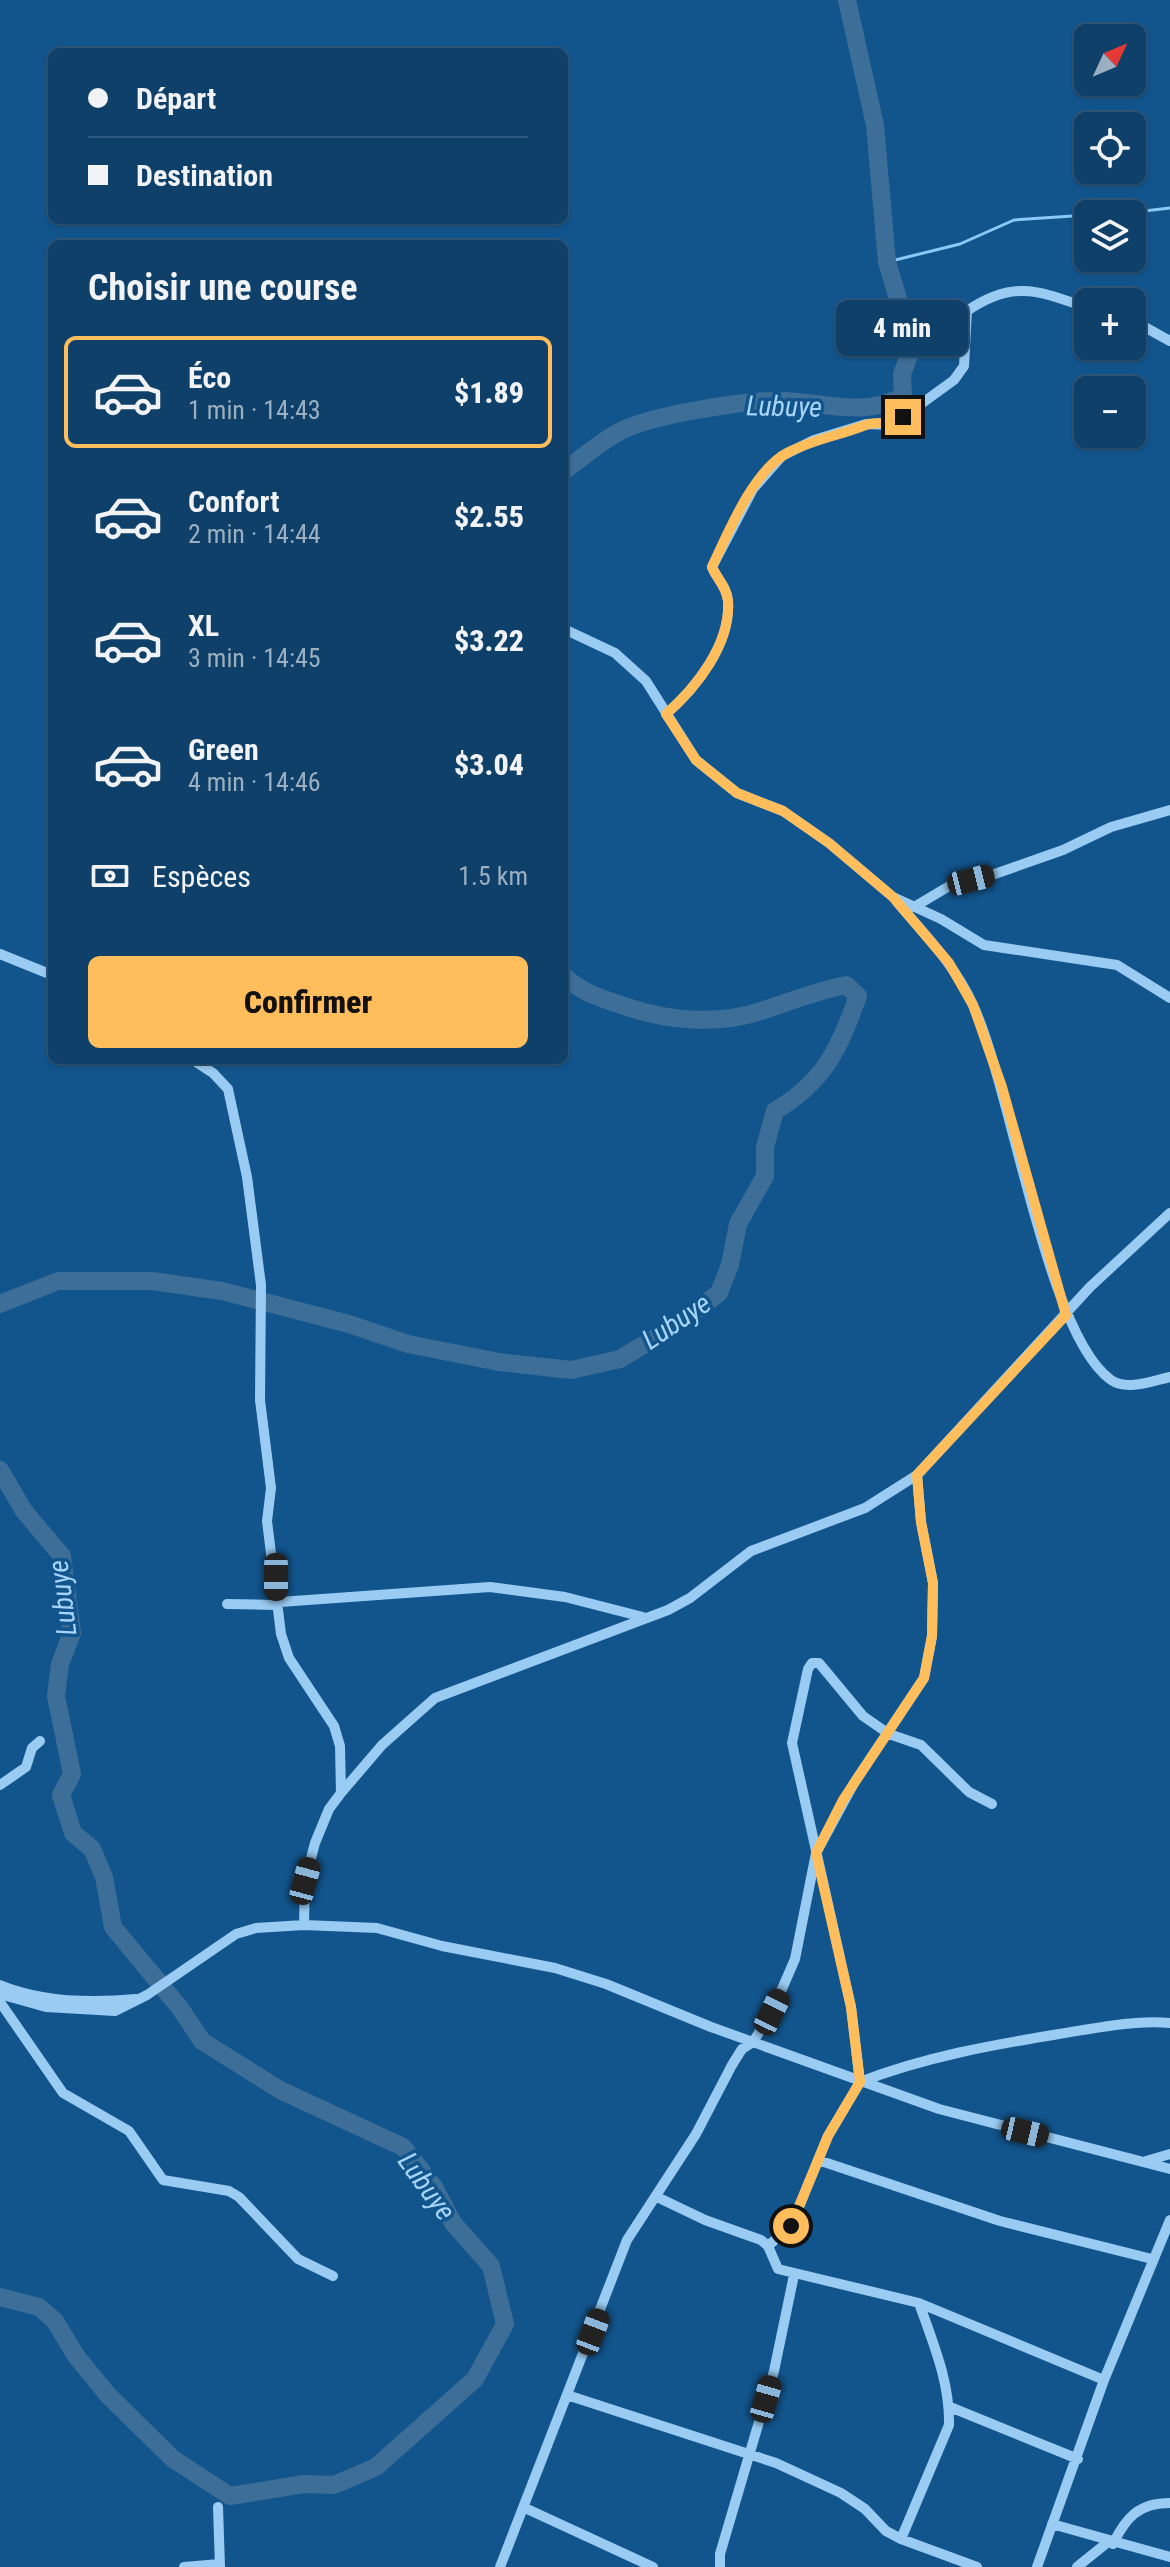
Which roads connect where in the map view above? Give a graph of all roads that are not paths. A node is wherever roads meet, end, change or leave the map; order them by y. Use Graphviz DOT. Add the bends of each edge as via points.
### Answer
graph roads {
  1 [pos="1074,304"];
  2 [pos="1146,328"];
  3 [pos="1170,341"];
  4 [pos="568,631"];
  5 [pos="666,714"];
  6 [pos="1170,810"];
  7 [pos="893,897"];
  8 [pos="914,907"];
  9 [pos="0,954"];
  10 [pos="48,973"];
  11 [pos="1170,998"];
  12 [pos="199,1064"];
  13 [pos="1170,1213"];
  14 [pos="1066,1315"];
  15 [pos="1170,1377"];
  16 [pos="917,1475"];
  17 [pos="227,1604"];
  18 [pos="275,1605"];
  19 [pos="643,1617"];
  20 [pos="889,1734"];
  21 [pos="40,1741"];
  22 [pos="0,1785"];
  23 [pos="341,1793"];
  24 [pos="992,1804"];
  25 [pos="816,1853"];
  26 [pos="304,1925"];
  27 [pos="0,1985"];
  28 [pos="0,1994"];
  29 [pos="144,1996"];
  30 [pos="1,2008"];
  31 [pos="1170,2023"];
  32 [pos="753,2042"];
  33 [pos="860,2082"];
  34 [pos="1170,2154"];
  35 [pos="818,2160"];
  36 [pos="1144,2162"];
  37 [pos="1170,2169"];
  38 [pos="657,2197"];
  39 [pos="1170,2220"];
  40 [pos="768,2246"];
  41 [pos="1152,2259"];
  42 [pos="794,2275"];
  43 [pos="333,2276"];
  44 [pos="919,2303"];
  45 [pos="1104,2380"];
  46 [pos="567,2395"];
  47 [pos="950,2407"];
  48 [pos="751,2454"];
  49 [pos="1078,2459"];
  50 [pos="1170,2503"];
  51 [pos="218,2507"];
  52 [pos="525,2508"];
  53 [pos="1052,2524"];
  54 [pos="901,2539"];
  55 [pos="1110,2543"];
  56 [pos="1170,2557"];
  57 [pos="220,2565"];
  58 [pos="184,2567"];
  59 [pos="500,2567"];
  60 [pos="653,2567"];
  61 [pos="720,2567"];
  62 [pos="977,2567"];
  63 [pos="1037,2567"];
  64 [pos="1077,2567"];
  1 -- 5 [label="street" via="1016,288 989,299 967,311 964,366 954,380 892,425 866,424 782,456 753,489 712,567 728,602 720,640 688,695"];
  2 -- 3 [label="street"];
  4 -- 5 [label="street" via="615,653 646,681"];
  5 -- 7 [label="street" via="696,760 737,793 783,811"];
  6 -- 8 [label="street" via="951,885"];
  7 -- 8 [label="street"];
  7 -- 14 [label="street" via="949,963 973,1005 1002,1087"];
  8 -- 11 [label="street" via="984,945 1117,965"];
  9 -- 10 [label="street"];
  12 -- 18 [label="street" via="228,1089 247,1177 261,1285 260,1400 271,1488 267,1521"];
  13 -- 14 [label="street"];
  14 -- 15 [label="street" via="1110,1380 1123,1386"];
  14 -- 16 [label="street"];
  16 -- 19 [label="street" via="865,1508 751,1551 690,1598"];
  16 -- 20 [label="street" via="933,1583 932,1636 924,1678"];
  17 -- 18 [label="street"];
  18 -- 19 [label="street" via="490,1587 565,1597"];
  18 -- 23 [label="street" via="289,1658 334,1726 343,1766"];
  19 -- 23 [label="street" via="435,1698 382,1745"];
  20 -- 24 [label="street" via="921,1745 969,1792"];
  20 -- 25 [label="street" via="840,1806"];
  20 -- 25 [label="street" via="863,1716 819,1663 812,1663 792,1743"];
  21 -- 22 [label="street" via="26,1767"];
  23 -- 26 [label="street" via="315,1843 305,1881"];
  25 -- 32 [label="street" via="795,1959"];
  25 -- 33 [label="street" via="851,2007"];
  26 -- 29 [label="street" via="236,1934"];
  26 -- 32 [label="street" via="377,1928 555,1968"];
  27 -- 29 [label="street" via="42,1997 86,2001"];
  28 -- 29 [label="street" via="82,2012 115,2011"];
  30 -- 43 [label="street" via="63,2093 129,2131 163,2180 229,2191 298,2259"];
  31 -- 33 [label="street" via="1129,2022 992,2045 898,2067"];
  32 -- 33 [label="street"];
  32 -- 38 [label="street" via="732,2065"];
  33 -- 35 [label="street"];
  33 -- 36 [label="street" via="988,2123"];
  34 -- 36 [label="street"];
  35 -- 40 [label="street" via="791,2226"];
  35 -- 41 [label="street" via="1000,2221"];
  36 -- 37 [label="street"];
  38 -- 40 [label="street"];
  38 -- 46 [label="street" via="627,2240"];
  39 -- 41 [label="street"];
  40 -- 42 [label="street" via="778,2269"];
  41 -- 45 [label="street"];
  42 -- 44 [label="street"];
  42 -- 48 [label="street"];
  44 -- 45 [label="street"];
  44 -- 47 [label="street"];
  45 -- 49 [label="street"];
  46 -- 48 [label="street"];
  46 -- 52 [label="street"];
  47 -- 49 [label="street"];
  47 -- 54 [label="street" via="949,2425"];
  48 -- 54 [label="street" via="841,2493"];
  48 -- 61 [label="street"];
  49 -- 53 [label="street"];
  50 -- 55 [label="street" via="1139,2509"];
  51 -- 57 [label="street"];
  52 -- 59 [label="street"];
  52 -- 60 [label="street"];
  53 -- 55 [label="street"];
  53 -- 63 [label="street"];
  54 -- 62 [label="street"];
  55 -- 56 [label="street"];
  55 -- 64 [label="street"];
  57 -- 58 [label="street"];
}
